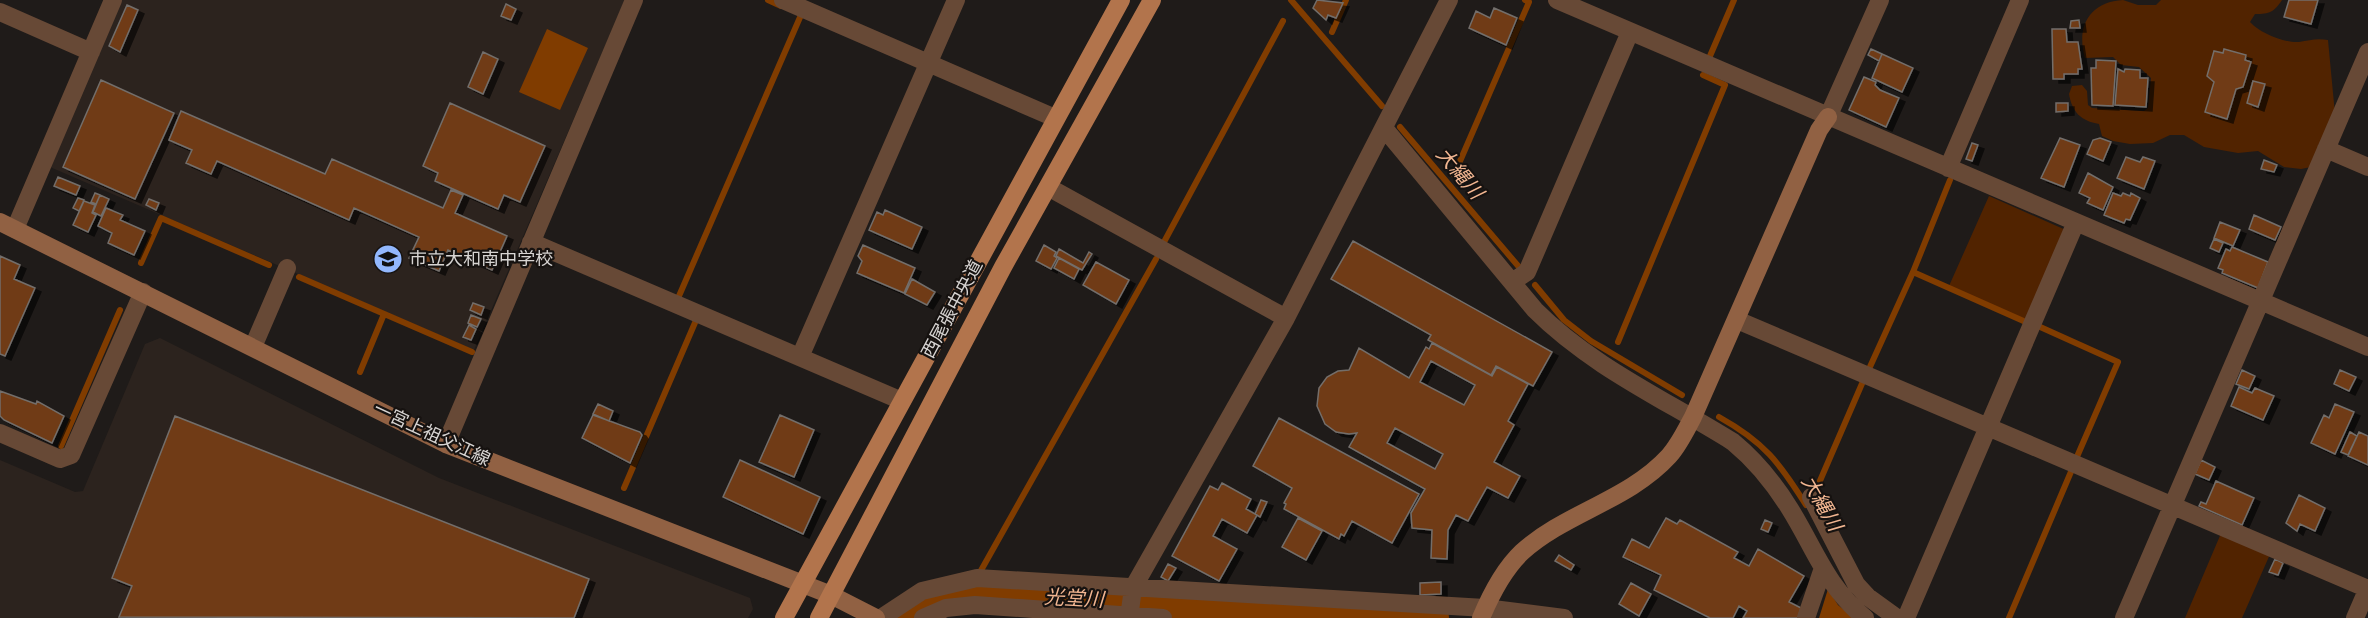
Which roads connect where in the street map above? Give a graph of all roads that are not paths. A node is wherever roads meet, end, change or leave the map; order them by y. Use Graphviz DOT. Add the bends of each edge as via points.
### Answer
graph roads {
  1 [pos="112,0"];
  2 [pos="634,0"];
  3 [pos="783,0"];
  4 [pos="956,0"];
  5 [pos="1121,0"];
  6 [pos="1152,0"];
  7 [pos="1449,0"];
  8 [pos="1557,0"];
  9 [pos="1880,0"];
  10 [pos="2019,0"];
  11 [pos="1586,6"];
  12 [pos="0,12"];
  13 [pos="1630,32"];
  14 [pos="91,52"];
  15 [pos="2368,52"];
  16 [pos="929,63"];
  17 [pos="1828,117"];
  18 [pos="1055,118"];
  19 [pos="1384,128"];
  20 [pos="2326,149"];
  21 [pos="2368,167"];
  22 [pos="1948,168"];
  23 [pos="1048,187"];
  24 [pos="2076,222"];
  25 [pos="8,225"];
  26 [pos="531,242"];
  27 [pos="287,268"];
  28 [pos="1512,282"];
  29 [pos="143,292"];
  30 [pos="2261,301"];
  31 [pos="1286,318"];
  32 [pos="1737,320"];
  33 [pos="253,347"];
  34 [pos="2368,347"];
  35 [pos="801,357"];
  36 [pos="902,401"];
  37 [pos="1693,417"];
  38 [pos="1989,427"];
  39 [pos="0,433"];
  40 [pos="446,444"];
  41 [pos="1811,496"];
  42 [pos="2174,506"];
  43 [pos="1822,571"];
  44 [pos="801,585"];
  45 [pos="2368,589"];
  46 [pos="1132,590"];
  47 [pos="831,595"];
  48 [pos="1483,613"];
  49 [pos="1129,616"];
  50 [pos="784,618"];
  51 [pos="819,618"];
  52 [pos="876,618"];
  53 [pos="881,618"];
  54 [pos="923,618"];
  55 [pos="1163,618"];
  56 [pos="1564,618"];
  57 [pos="1806,618"];
  58 [pos="1865,618"];
  59 [pos="1897,618"];
  60 [pos="1906,618"];
  61 [pos="2124,618"];
  62 [pos="2355,618"];
  1 -- 14 [label="street"];
  2 -- 26 [label="street"];
  3 -- 16 [label="street"];
  4 -- 16 [label="street"];
  5 -- 18 [label="main road, 西尾張中央道"];
  6 -- 23 [label="main road, 西尾張中央道"];
  7 -- 19 [label="street"];
  8 -- 11 [label="street"];
  9 -- 17 [label="street"];
  10 -- 22 [label="street"];
  11 -- 13 [label="street"];
  12 -- 14 [label="street"];
  13 -- 17 [label="street"];
  13 -- 28 [label="street" via="1527,272"];
  14 -- 25 [label="street"];
  15 -- 20 [label="street"];
  16 -- 18 [label="street"];
  16 -- 35 [label="street"];
  17 -- 22 [label="street"];
  17 -- 32 [label="main road"];
  18 -- 36 [label="main road, 西尾張中央道"];
  19 -- 28 [label="street"];
  19 -- 31 [label="street"];
  20 -- 21 [label="street"];
  20 -- 30 [label="street"];
  22 -- 24 [label="street"];
  23 -- 31 [label="street"];
  23 -- 47 [label="main road, 西尾張中央道"];
  24 -- 30 [label="street"];
  24 -- 38 [label="street"];
  25 -- 29 [label="main road, 一宮上祖父江線"];
  26 -- 35 [label="street"];
  26 -- 40 [label="street"];
  27 -- 33 [label="street"];
  28 -- 37 [label="street" via="1535,310 1577,348"];
  29 -- 33 [label="main road, 一宮上祖父江線"];
  29 -- 39 [label="street" via="71,455 60,459"];
  30 -- 34 [label="street"];
  30 -- 42 [label="street"];
  31 -- 46 [label="street"];
  32 -- 37 [label="main road"];
  32 -- 38 [label="street"];
  33 -- 40 [label="main road, 一宮上祖父江線"];
  35 -- 36 [label="street"];
  36 -- 44 [label="main road, 西尾張中央道"];
  37 -- 43 [label="street" via="1733,442 1771,479"];
  37 -- 48 [label="main road" via="1669,455 1649,473 1523,552 1502,575"];
  38 -- 42 [label="street"];
  38 -- 60 [label="street"];
  40 -- 44 [label="main road, 一宮上祖父江線"];
  41 -- 59 [label="street" via="1857,584"];
  42 -- 45 [label="street"];
  42 -- 61 [label="street"];
  43 -- 57 [label="street"];
  43 -- 58 [label="street" via="1847,604"];
  44 -- 47 [label="main road, 一宮上祖父江線"];
  44 -- 50 [label="main road, 西尾張中央道"];
  45 -- 62 [label="street"];
  46 -- 48 [label="street"];
  46 -- 49 [label="street"];
  46 -- 53 [label="street" via="977,578 922,591"];
  47 -- 51 [label="main road, 西尾張中央道"];
  47 -- 52 [label="main road, 一宮上祖父江線"];
  48 -- 56 [label="street"];
  49 -- 54 [label="street" via="975,604 946,608"];
  49 -- 55 [label="street"];
}
